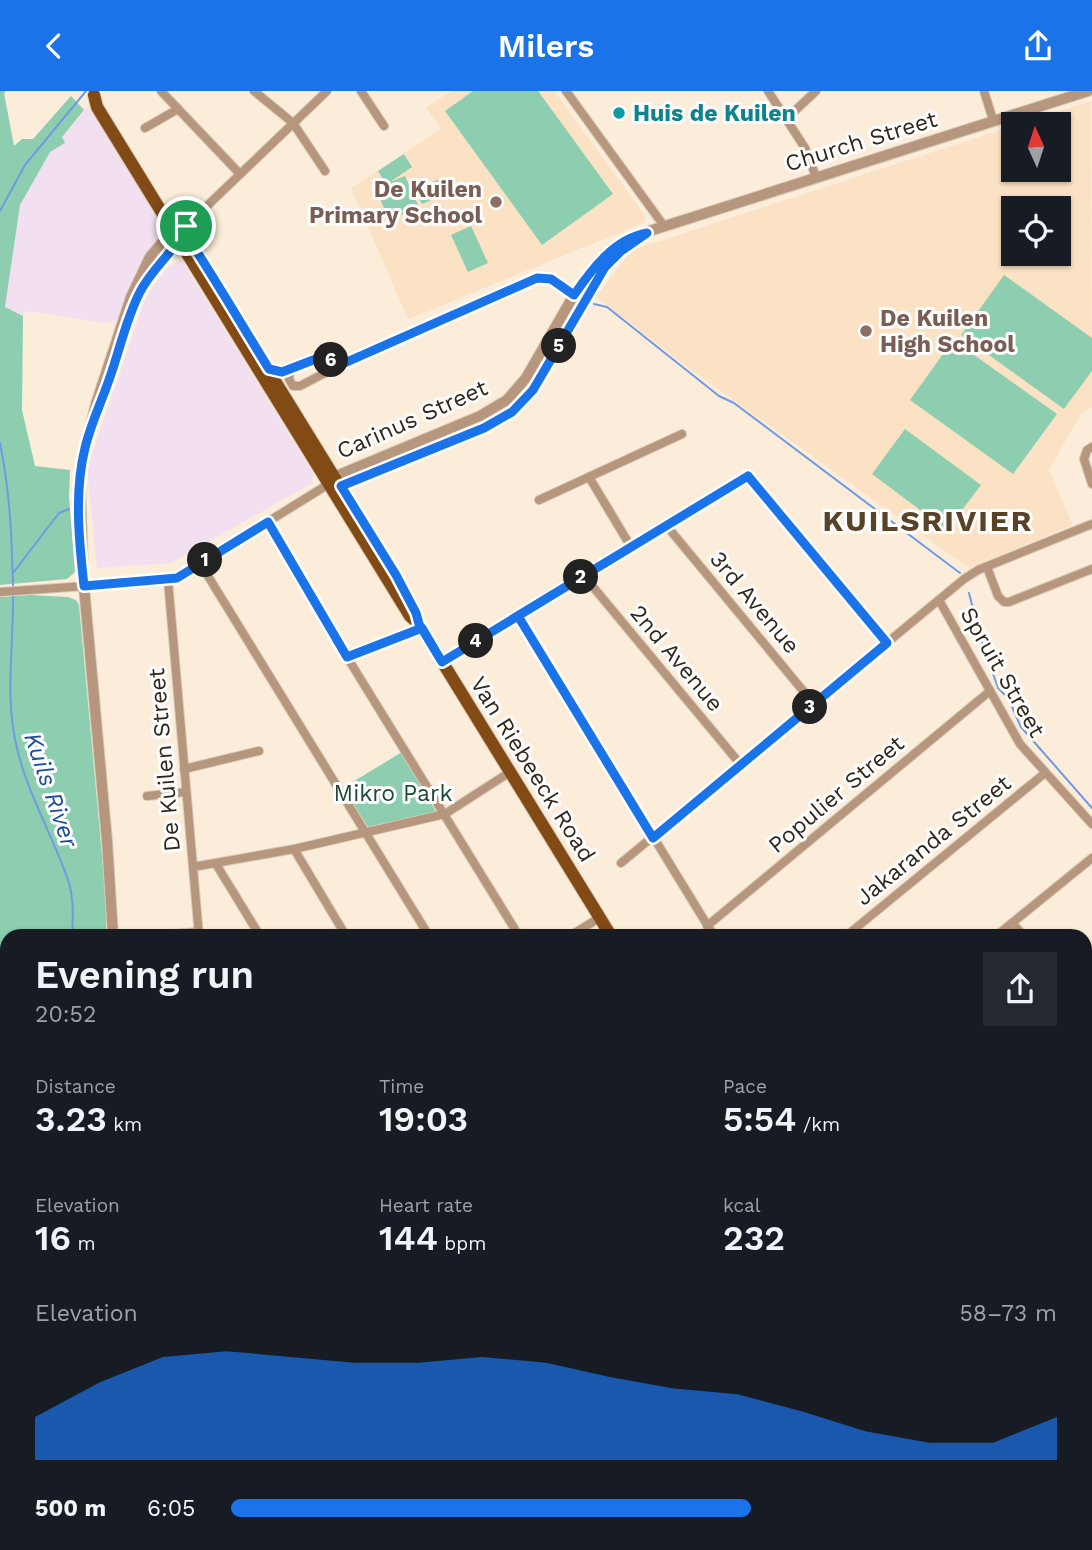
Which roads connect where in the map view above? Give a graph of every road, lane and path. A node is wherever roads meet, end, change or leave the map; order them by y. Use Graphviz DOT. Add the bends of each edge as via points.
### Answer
graph roads {
  1 [pos="161,91"];
  2 [pos="254,91"];
  3 [pos="327,91"];
  4 [pos="361,91"];
  5 [pos="566,91"];
  6 [pos="768,91"];
  7 [pos="816,91"];
  8 [pos="984,91"];
  9 [pos="1088,91"];
  10 [pos="93,93"];
  11 [pos="178,109"];
  12 [pos="786,119"];
  13 [pos="993,120"];
  14 [pos="293,123"];
  15 [pos="384,126"];
  16 [pos="145,128"];
  17 [pos="325,171"];
  18 [pos="240,174"];
  19 [pos="816,177"];
  20 [pos="664,226"];
  21 [pos="181,231"];
  22 [pos="578,299"];
  23 [pos="340,365"];
  24 [pos="269,369"];
  25 [pos="290,370"];
  26 [pos="682,434"];
  27 [pos="1092,447"];
  28 [pos="589,477"];
  29 [pos="332,483"];
  30 [pos="1092,484"];
  31 [pos="539,500"];
  32 [pos="268,522"];
  33 [pos="1092,524"];
  34 [pos="666,525"];
  35 [pos="632,547"];
  36 [pos="201,562"];
  37 [pos="987,567"];
  38 [pos="1092,569"];
  39 [pos="584,576"];
  40 [pos="168,580"];
  41 [pos="84,586"];
  42 [pos="0,592"];
  43 [pos="939,600"];
  44 [pos="518,616"];
  45 [pos="420,626"];
  46 [pos="887,643"];
  47 [pos="347,657"];
  48 [pos="442,662"];
  49 [pos="990,691"];
  50 [pos="814,704"];
  51 [pos="260,751"];
  52 [pos="741,765"];
  53 [pos="184,769"];
  54 [pos="510,772"];
  55 [pos="1045,773"];
  56 [pos="186,792"];
  57 [pos="147,796"];
  58 [pos="445,814"];
  59 [pos="1092,824"];
  60 [pos="366,832"];
  61 [pos="653,838"];
  62 [pos="293,849"];
  63 [pos="1092,858"];
  64 [pos="621,863"];
  65 [pos="216,864"];
  66 [pos="193,867"];
  67 [pos="599,918"];
  68 [pos="1012,923"];
  69 [pos="707,926"];
  70 [pos="113,929"];
  71 [pos="199,929"];
  72 [pos="256,929"];
  73 [pos="342,929"];
  74 [pos="425,929"];
  75 [pos="515,929"];
  76 [pos="581,929"];
  77 [pos="606,929"];
  78 [pos="709,929"];
  79 [pos="855,929"];
  80 [pos="1005,929"];
  81 [pos="1018,929"];
  1 -- 11 [label="street"];
  2 -- 14 [label="street"];
  3 -- 14 [label="street"];
  4 -- 15 [label="street"];
  5 -- 20 [label="street"];
  6 -- 12 [label="street"];
  7 -- 12 [label="street"];
  8 -- 13 [label="street"];
  9 -- 13 [label="street, Church Street"];
  10 -- 21 [label="main road, Van Riebeeck Road" via="97,107"];
  11 -- 16 [label="street"];
  11 -- 18 [label="street"];
  12 -- 19 [label="street" via="805,148"];
  13 -- 19 [label="street, Church Street"];
  14 -- 17 [label="street"];
  14 -- 18 [label="street"];
  18 -- 21 [label="street"];
  19 -- 20 [label="street, Church Street"];
  20 -- 22 [label="street, Church Street" via="647,233 611,261"];
  21 -- 24 [label="main road, Van Riebeeck Road"];
  21 -- 29 [label="main road, Van Riebeeck Road"];
  21 -- 41 [label="street" via="150,257 104,376 80,479"];
  22 -- 23 [label="street" via="551,279 537,278"];
  22 -- 29 [label="street, Carinus Street" via="523,383 500,405"];
  23 -- 25 [label="street" via="321,357"];
  23 -- 25 [label="street" via="300,386 291,383"];
  24 -- 25 [label="street"];
  24 -- 29 [label="main road, Van Riebeeck Road"];
  26 -- 28 [label="street"];
  27 -- 30 [label="street" via="1084,459"];
  28 -- 31 [label="street"];
  28 -- 35 [label="street"];
  29 -- 32 [label="street, Carinus Street"];
  29 -- 45 [label="main road, Van Riebeeck Road" via="396,575"];
  32 -- 36 [label="street, Carinus Street"];
  32 -- 47 [label="street"];
  33 -- 37 [label="street"];
  34 -- 35 [label="street"];
  34 -- 46 [label="street" via="744,477 750,478"];
  34 -- 50 [label="street, 3rd Avenue"];
  35 -- 39 [label="street"];
  36 -- 40 [label="street, Carinus Street"];
  36 -- 60 [label="street"];
  37 -- 38 [label="street" via="1004,602"];
  37 -- 43 [label="street"];
  39 -- 44 [label="street"];
  39 -- 52 [label="street, 2nd Avenue"];
  40 -- 41 [label="street, Carinus Street"];
  40 -- 53 [label="street, De Kuilen Street"];
  41 -- 42 [label="street, Carinus Street"];
  41 -- 70 [label="street"];
  43 -- 46 [label="street"];
  43 -- 49 [label="street, Spruit Street"];
  44 -- 48 [label="street"];
  44 -- 61 [label="street"];
  45 -- 47 [label="street"];
  45 -- 48 [label="main road, Van Riebeeck Road"];
  46 -- 50 [label="street"];
  47 -- 58 [label="street"];
  48 -- 54 [label="main road, Van Riebeeck Road"];
  49 -- 55 [label="street, Spruit Street" via="1020,744"];
  49 -- 69 [label="street, Populier Street"];
  50 -- 52 [label="street"];
  51 -- 53 [label="street"];
  52 -- 61 [label="street"];
  53 -- 56 [label="street, De Kuilen Street"];
  54 -- 58 [label="street"];
  54 -- 67 [label="main road, Van Riebeeck Road"];
  55 -- 59 [label="street, Spruit Street"];
  55 -- 79 [label="street, Jakaranda Street"];
  56 -- 57 [label="street"];
  56 -- 66 [label="street, De Kuilen Street"];
  58 -- 60 [label="street"];
  58 -- 75 [label="street"];
  60 -- 62 [label="street"];
  60 -- 74 [label="street"];
  61 -- 64 [label="street"];
  61 -- 69 [label="street"];
  62 -- 65 [label="street"];
  62 -- 73 [label="street"];
  63 -- 68 [label="street"];
  65 -- 66 [label="street"];
  65 -- 72 [label="street"];
  66 -- 71 [label="street, De Kuilen Street"];
  67 -- 76 [label="street"];
  67 -- 77 [label="main road, Van Riebeeck Road"];
  68 -- 80 [label="street"];
  68 -- 81 [label="street"];
  69 -- 78 [label="street"];
}
